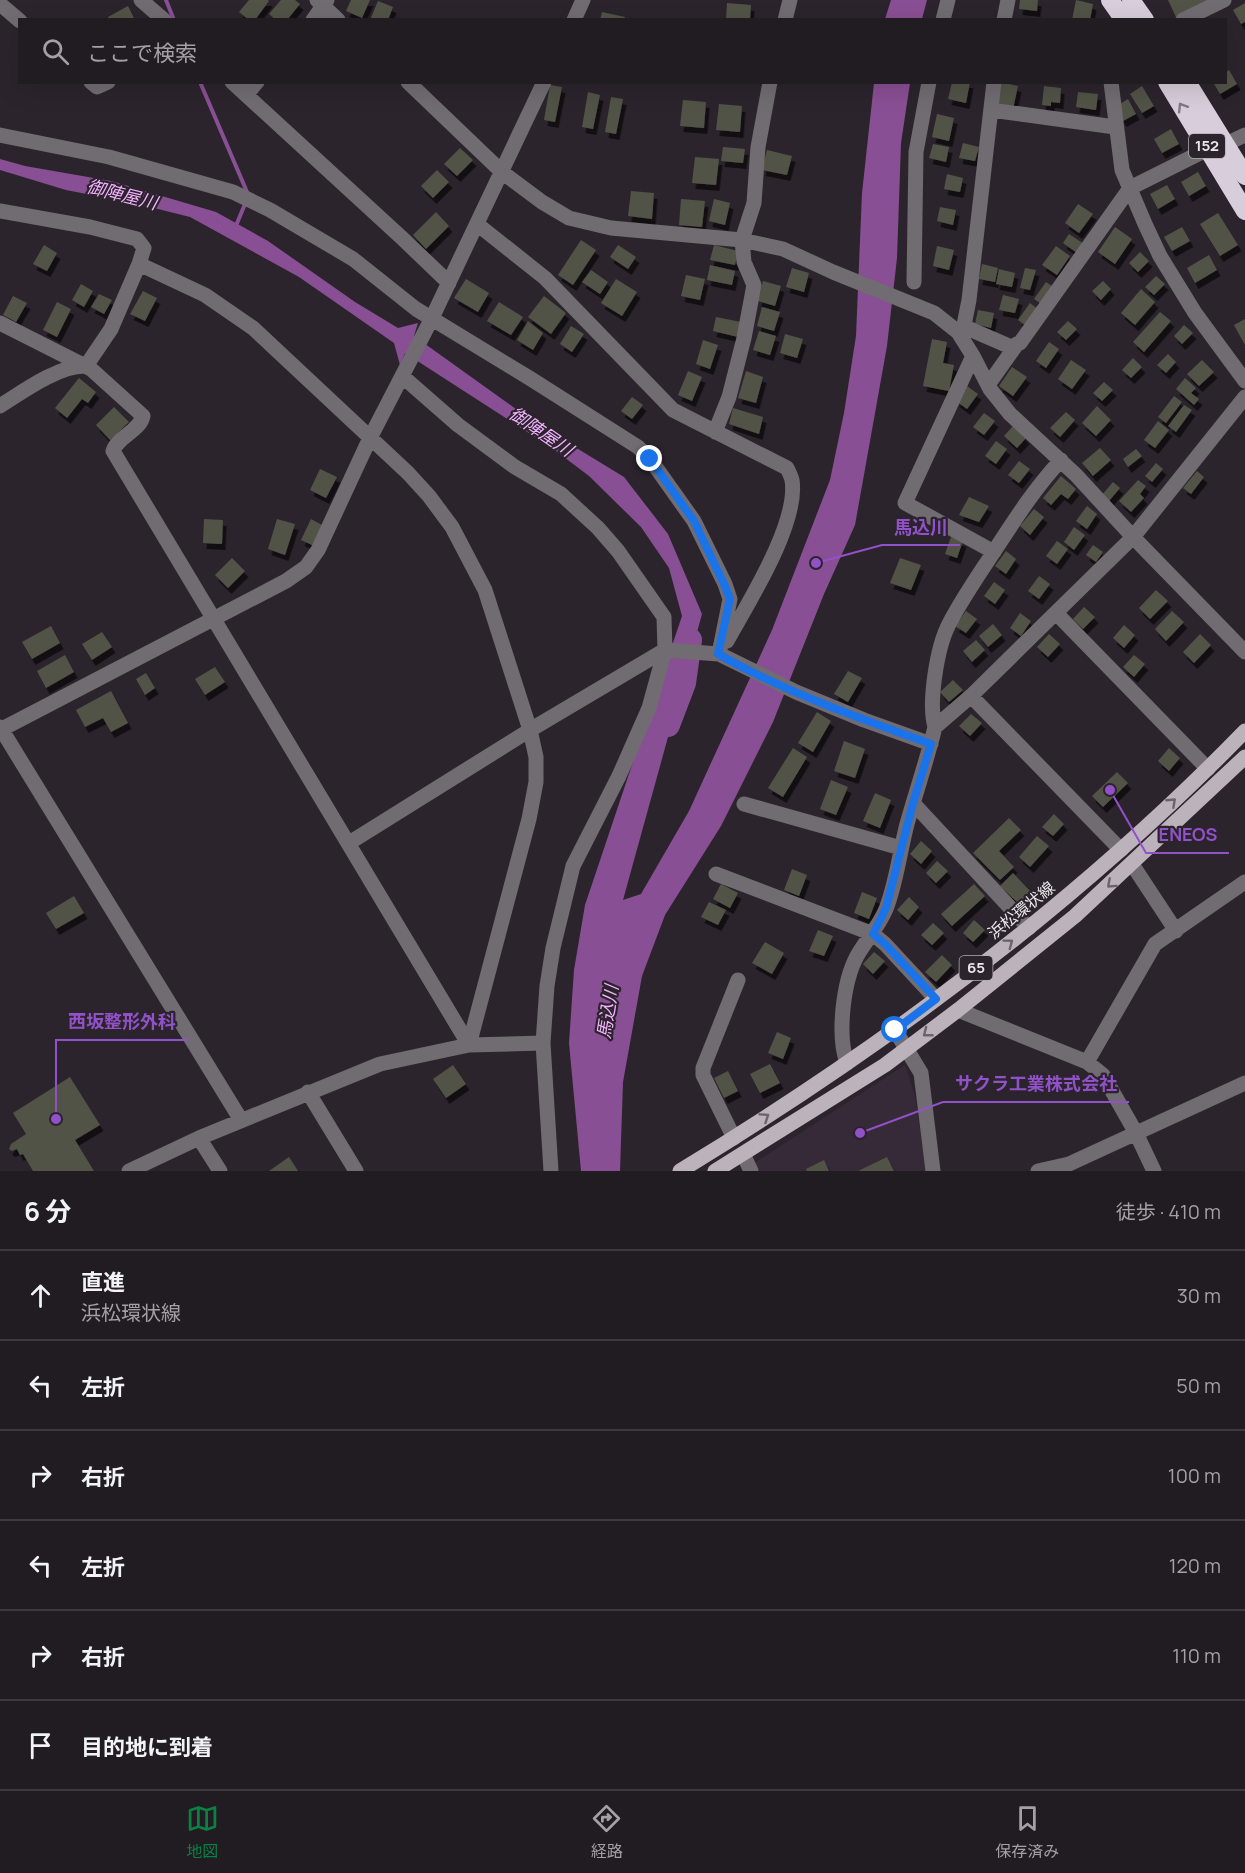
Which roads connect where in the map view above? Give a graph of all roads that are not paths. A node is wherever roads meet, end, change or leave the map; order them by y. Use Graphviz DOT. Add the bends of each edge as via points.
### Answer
graph roads {
  1 [pos="141,0"];
  2 [pos="583,0"];
  3 [pos="790,0"];
  4 [pos="948,0"];
  5 [pos="1008,0"];
  6 [pos="1131,0"];
  7 [pos="1224,0"];
  8 [pos="323,2"];
  9 [pos="0,4"];
  10 [pos="162,18"];
  11 [pos="314,18"];
  12 [pos="336,18"];
  13 [pos="575,18"];
  14 [pos="786,18"];
  15 [pos="944,18"];
  16 [pos="1004,18"];
  17 [pos="1144,18"];
  18 [pos="1187,18"];
  19 [pos="18,19"];
  20 [pos="234,84"];
  21 [pos="255,84"];
  22 [pos="410,84"];
  23 [pos="543,84"];
  24 [pos="770,84"];
  25 [pos="928,84"];
  26 [pos="994,84"];
  27 [pos="1111,84"];
  28 [pos="1168,84"];
  29 [pos="1188,84"];
  30 [pos="246,95"];
  31 [pos="991,110"];
  32 [pos="1115,127"];
  33 [pos="0,135"];
  34 [pos="1245,135"];
  35 [pos="1226,144"];
  36 [pos="1208,149"];
  37 [pos="502,172"];
  38 [pos="1245,176"];
  39 [pos="1130,188"];
  40 [pos="1245,211"];
  41 [pos="0,212"];
  42 [pos="477,224"];
  43 [pos="742,240"];
  44 [pos="140,264"];
  45 [pos="914,282"];
  46 [pos="448,283"];
  47 [pos="430,321"];
  48 [pos="0,323"];
  49 [pos="963,333"];
  50 [pos="1017,344"];
  51 [pos="973,356"];
  52 [pos="86,366"];
  53 [pos="404,373"];
  54 [pos="1245,381"];
  55 [pos="988,385"];
  56 [pos="1245,397"];
  57 [pos="0,406"];
  58 [pos="715,432"];
  59 [pos="370,438"];
  60 [pos="1061,460"];
  61 [pos="1133,537"];
  62 [pos="994,552"];
  63 [pos="1056,613"];
  64 [pos="213,619"];
  65 [pos="665,650"];
  66 [pos="1245,652"];
  67 [pos="723,656"];
  68 [pos="971,696"];
  69 [pos="0,728"];
  70 [pos="935,728"];
  71 [pos="530,730"];
  72 [pos="1245,731"];
  73 [pos="931,744"];
  74 [pos="1245,757"];
  75 [pos="1208,769"];
  76 [pos="913,803"];
  77 [pos="744,804"];
  78 [pos="349,843"];
  79 [pos="901,848"];
  80 [pos="1121,850"];
  81 [pos="1132,864"];
  82 [pos="716,874"];
  83 [pos="1245,882"];
  84 [pos="1029,928"];
  85 [pos="1176,931"];
  86 [pos="873,934"];
  87 [pos="738,980"];
  88 [pos="936,999"];
  89 [pos="958,1010"];
  90 [pos="895,1030"];
  91 [pos="543,1043"];
  92 [pos="469,1045"];
  93 [pos="908,1048"];
  94 [pos="1087,1062"];
  95 [pos="847,1063"];
  96 [pos="1245,1083"];
  97 [pos="308,1092"];
  98 [pos="241,1120"];
  99 [pos="1136,1133"];
  100 [pos="199,1138"];
  101 [pos="734,1138"];
  102 [pos="742,1154"];
  103 [pos="129,1171"];
  104 [pos="220,1171"];
  105 [pos="356,1171"];
  106 [pos="551,1171"];
  107 [pos="680,1171"];
  108 [pos="715,1171"];
  109 [pos="751,1171"];
  110 [pos="933,1171"];
  111 [pos="1038,1171"];
  112 [pos="1154,1171"];
  1 -- 10 [label="street"];
  2 -- 13 [label="street"];
  3 -- 14 [label="street"];
  4 -- 15 [label="street"];
  5 -- 16 [label="street"];
  6 -- 17 [label="highway"];
  7 -- 18 [label="street"];
  8 -- 11 [label="street"];
  8 -- 12 [label="street"];
  9 -- 19 [label="street"];
  20 -- 30 [label="street"];
  21 -- 30 [label="street"];
  22 -- 37 [label="street"];
  23 -- 37 [label="street"];
  24 -- 43 [label="street" via="758,147 754,203"];
  25 -- 45 [label="street" via="916,152"];
  26 -- 31 [label="street"];
  27 -- 32 [label="street"];
  36 -- 28 [label="highway, 152, one-way"];
  29 -- 35 [label="highway, 152"];
  30 -- 46 [label="street"];
  31 -- 32 [label="street"];
  31 -- 49 [label="street"];
  32 -- 39 [label="street" via="1122,170"];
  33 -- 47 [label="street" via="109,158 233,192 279,214 353,259"];
  34 -- 35 [label="street"];
  35 -- 38 [label="highway, 152"];
  36 -- 39 [label="street"];
  36 -- 40 [label="highway, 152"];
  37 -- 42 [label="street"];
  37 -- 43 [label="street" via="569,218 611,228"];
  39 -- 50 [label="street" via="1026,337"];
  39 -- 54 [label="street" via="1160,256 1195,314"];
  41 -- 44 [label="street" via="137,239 144,248"];
  42 -- 46 [label="street"];
  42 -- 58 [label="street" via="545,278 674,410"];
  43 -- 49 [label="street" via="783,249 934,313"];
  43 -- 58 [label="street" via="744,261 754,285 742,348"];
  44 -- 52 [label="street" via="111,329"];
  44 -- 59 [label="street" via="205,295 253,328"];
  46 -- 47 [label="street"];
  47 -- 53 [label="street"];
  47 -- 67 [label="street" via="599,422 650,459 694,521 730,599"];
  48 -- 52 [label="street"];
  49 -- 50 [label="street" via="1011,346"];
  49 -- 51 [label="street"];
  50 -- 55 [label="street"];
  51 -- 55 [label="street"];
  51 -- 62 [label="street" via="905,503"];
  52 -- 57 [label="street" via="78,365 56,374"];
  52 -- 64 [label="street" via="142,416 141,422 116,443 113,451"];
  53 -- 59 [label="street"];
  53 -- 65 [label="street" via="458,425 561,494 598,528 664,617"];
  55 -- 60 [label="street" via="1010,414"];
  56 -- 61 [label="street"];
  58 -- 67 [label="street" via="781,464 792,478 792,494 777,549 726,643"];
  59 -- 64 [label="street" via="309,562 286,581"];
  59 -- 71 [label="street" via="429,496 462,543 485,590"];
  60 -- 61 [label="street"];
  60 -- 62 [label="street" via="1037,487"];
  61 -- 63 [label="street"];
  61 -- 66 [label="street"];
  62 -- 70 [label="street" via="946,632 936,682 932,717"];
  63 -- 68 [label="street"];
  63 -- 75 [label="street"];
  64 -- 69 [label="street"];
  64 -- 78 [label="street"];
  65 -- 67 [label="street"];
  65 -- 71 [label="street"];
  65 -- 91 [label="street" via="641,727 573,866 553,948"];
  67 -- 73 [label="street" via="796,692"];
  68 -- 70 [label="street"];
  68 -- 80 [label="street"];
  69 -- 98 [label="street"];
  70 -- 73 [label="street"];
  71 -- 78 [label="street"];
  71 -- 92 [label="street" via="536,774 529,819"];
  72 -- 75 [label="main road, 浜松環状線 / 65"];
  73 -- 76 [label="street"];
  74 -- 81 [label="main road, 65"];
  80 -- 75 [label="main road, 浜松環状線 / 65, one-way"];
  76 -- 79 [label="street"];
  76 -- 84 [label="street"];
  77 -- 79 [label="street"];
  78 -- 92 [label="street"];
  79 -- 86 [label="street" via="886,908"];
  80 -- 84 [label="main road, 浜松環状線 / 65"];
  81 -- 85 [label="street"];
  81 -- 89 [label="main road, 65, one-way" via="1075,916"];
  82 -- 86 [label="street"];
  83 -- 85 [label="street"];
  88 -- 84 [label="main road, 浜松環状線 / 65, one-way"];
  85 -- 94 [label="street" via="1155,944"];
  86 -- 88 [label="street"];
  86 -- 95 [label="street" via="854,964 846,995 841,1027"];
  87 -- 101 [label="street" via="703,1068"];
  88 -- 90 [label="main road, 浜松環状線 / 65"];
  89 -- 93 [label="main road, 65, one-way"];
  89 -- 94 [label="street"];
  90 -- 93 [label="street"];
  90 -- 95 [label="main road, 浜松環状線 / 65"];
  91 -- 92 [label="street"];
  91 -- 106 [label="street"];
  92 -- 97 [label="street" via="380,1064"];
  93 -- 102 [label="main road, 65"];
  93 -- 110 [label="street" via="921,1073"];
  94 -- 99 [label="street" via="1103,1075"];
  101 -- 95 [label="main road, 浜松環状線 / 65, one-way"];
  96 -- 99 [label="street"];
  97 -- 98 [label="street"];
  97 -- 105 [label="street"];
  98 -- 100 [label="street"];
  99 -- 111 [label="street" via="1069,1164"];
  99 -- 112 [label="street"];
  100 -- 103 [label="street"];
  100 -- 104 [label="street"];
  101 -- 107 [label="main road, 浜松環状線 / 65"];
  102 -- 108 [label="main road, 65"];
  102 -- 109 [label="street"];
}
